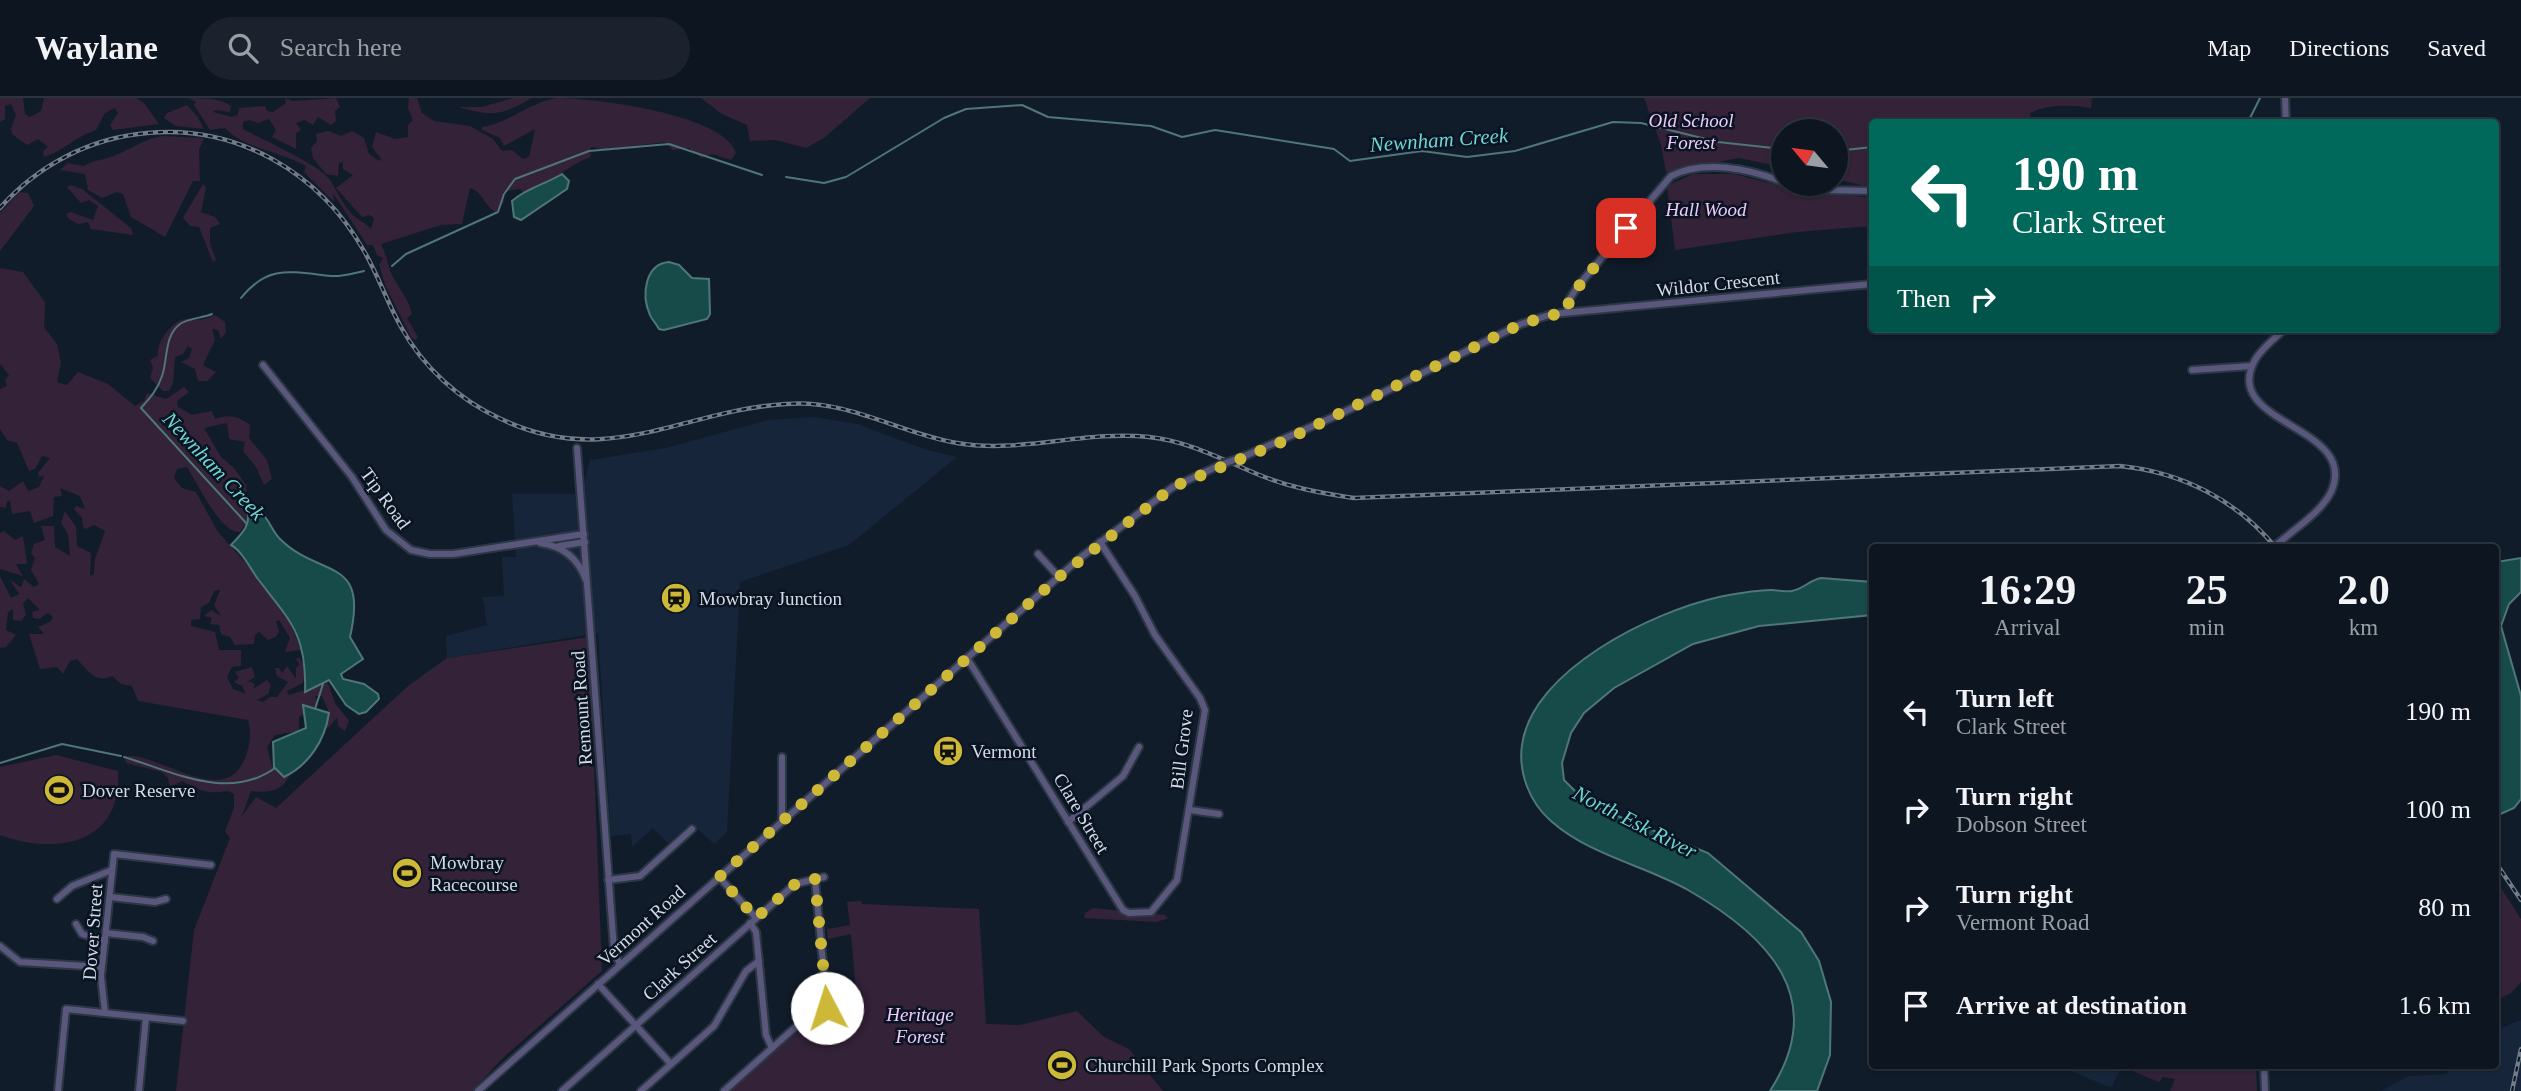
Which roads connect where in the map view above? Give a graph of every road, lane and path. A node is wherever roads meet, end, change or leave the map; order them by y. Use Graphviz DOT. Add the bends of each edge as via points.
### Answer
graph roads {
  1 [pos="2285,98"];
  2 [pos="2286,119"];
  3 [pos="1771,177"];
  4 [pos="1848,190"];
  5 [pos="1869,191"];
  6 [pos="1869,284"];
  7 [pos="1567,311"];
  8 [pos="2281,333"];
  9 [pos="263,365"];
  10 [pos="2252,366"];
  11 [pos="2192,370"];
  12 [pos="577,448"];
  13 [pos="584,538"];
  14 [pos="1100,542"];
  15 [pos="559,544"];
  16 [pos="2277,544"];
  17 [pos="1038,554"];
  18 [pos="1059,577"];
  19 [pos="588,587"];
  20 [pos="967,658"];
  21 [pos="1139,747"];
  22 [pos="782,757"];
  23 [pos="1190,810"];
  24 [pos="1219,814"];
  25 [pos="782,820"];
  26 [pos="1068,822"];
  27 [pos="692,829"];
  28 [pos="211,865"];
  29 [pos="112,870"];
  30 [pos="719,877"];
  31 [pos="824,877"];
  32 [pos="815,879"];
  33 [pos="608,880"];
  34 [pos="110,897"];
  35 [pos="57,899"];
  36 [pos="166,899"];
  37 [pos="1126,913"];
  38 [pos="753,921"];
  39 [pos="76,925"];
  40 [pos="106,937"];
  41 [pos="153,942"];
  42 [pos="0,946"];
  43 [pos="759,961"];
  44 [pos="620,965"];
  45 [pos="102,967"];
  46 [pos="598,984"];
  47 [pos="105,1013"];
  48 [pos="824,1013"];
  49 [pos="146,1017"];
  50 [pos="183,1021"];
  51 [pos="636,1025"];
  52 [pos="837,1038"];
  53 [pos="772,1048"];
  54 [pos="670,1064"];
  55 [pos="2264,1069"];
  56 [pos="58,1091"];
  57 [pos="139,1091"];
  58 [pos="478,1091"];
  59 [pos="562,1091"];
  60 [pos="641,1091"];
  61 [pos="724,1091"];
  62 [pos="2265,1091"];
  1 -- 2 [label="street"];
  3 -- 7 [label="street" via="1724,168 1671,176 1578,286"];
  4 -- 5 [label="street"];
  6 -- 7 [label="street, Wildor Crescent"];
  7 -- 14 [label="street, Vermont Road, bridge" via="1521,324 1329,419 1173,487"];
  8 -- 10 [label="street"];
  9 -- 15 [label="street, Tip Road" via="352,477 386,530 404,546 438,555 531,542"];
  10 -- 11 [label="street"];
  10 -- 16 [label="street" via="2252,387 2260,404 2319,443 2334,468 2334,483 2324,502"];
  12 -- 13 [label="street, Remount Road"];
  13 -- 15 [label="street, Tip Road"];
  13 -- 19 [label="street, Remount Road"];
  14 -- 18 [label="street, Vermont Road"];
  14 -- 23 [label="street, Bill Grove" via="1154,635 1203,704 1205,718"];
  15 -- 19 [label="street" via="576,561"];
  17 -- 18 [label="street"];
  18 -- 20 [label="street, Vermont Road"];
  19 -- 33 [label="street, Remount Road"];
  20 -- 25 [label="street, Vermont Road"];
  20 -- 26 [label="street, Clare Street"];
  21 -- 26 [label="street" via="1123,776"];
  22 -- 25 [label="street"];
  23 -- 24 [label="street"];
  23 -- 37 [label="street, Bill Grove" via="1175,885 1151,912"];
  25 -- 30 [label="street, Vermont Road"];
  26 -- 37 [label="street, Clare Street"];
  27 -- 33 [label="street" via="640,876"];
  28 -- 29 [label="street, Dover Street" via="114,854"];
  29 -- 34 [label="street, Dover Street"];
  29 -- 35 [label="street" via="72,886"];
  30 -- 38 [label="street"];
  30 -- 44 [label="street, Vermont Road"];
  31 -- 32 [label="street, Clark Street"];
  32 -- 38 [label="street, Clark Street" via="795,884"];
  32 -- 48 [label="street"];
  33 -- 44 [label="street, Remount Road" via="614,950"];
  34 -- 36 [label="street"];
  34 -- 40 [label="street, Dover Street"];
  38 -- 43 [label="street"];
  38 -- 51 [label="street, Clark Street"];
  39 -- 40 [label="street" via="82,934"];
  40 -- 41 [label="street" via="143,937"];
  40 -- 45 [label="street, Dover Street"];
  42 -- 45 [label="street" via="20,962"];
  43 -- 53 [label="street" via="766,1035"];
  43 -- 54 [label="street" via="746,971 714,1026"];
  44 -- 46 [label="street, Vermont Road"];
  45 -- 47 [label="street, Dover Street"];
  46 -- 51 [label="street"];
  46 -- 58 [label="street, Vermont Road"];
  47 -- 49 [label="street"];
  47 -- 56 [label="street" via="66,1009"];
  48 -- 52 [label="street"];
  48 -- 53 [label="street" via="803,1021"];
  49 -- 50 [label="street"];
  49 -- 57 [label="street"];
  51 -- 54 [label="street"];
  51 -- 59 [label="street, Clark Street"];
  53 -- 61 [label="street"];
  54 -- 60 [label="street"];
  55 -- 62 [label="street"];
}
